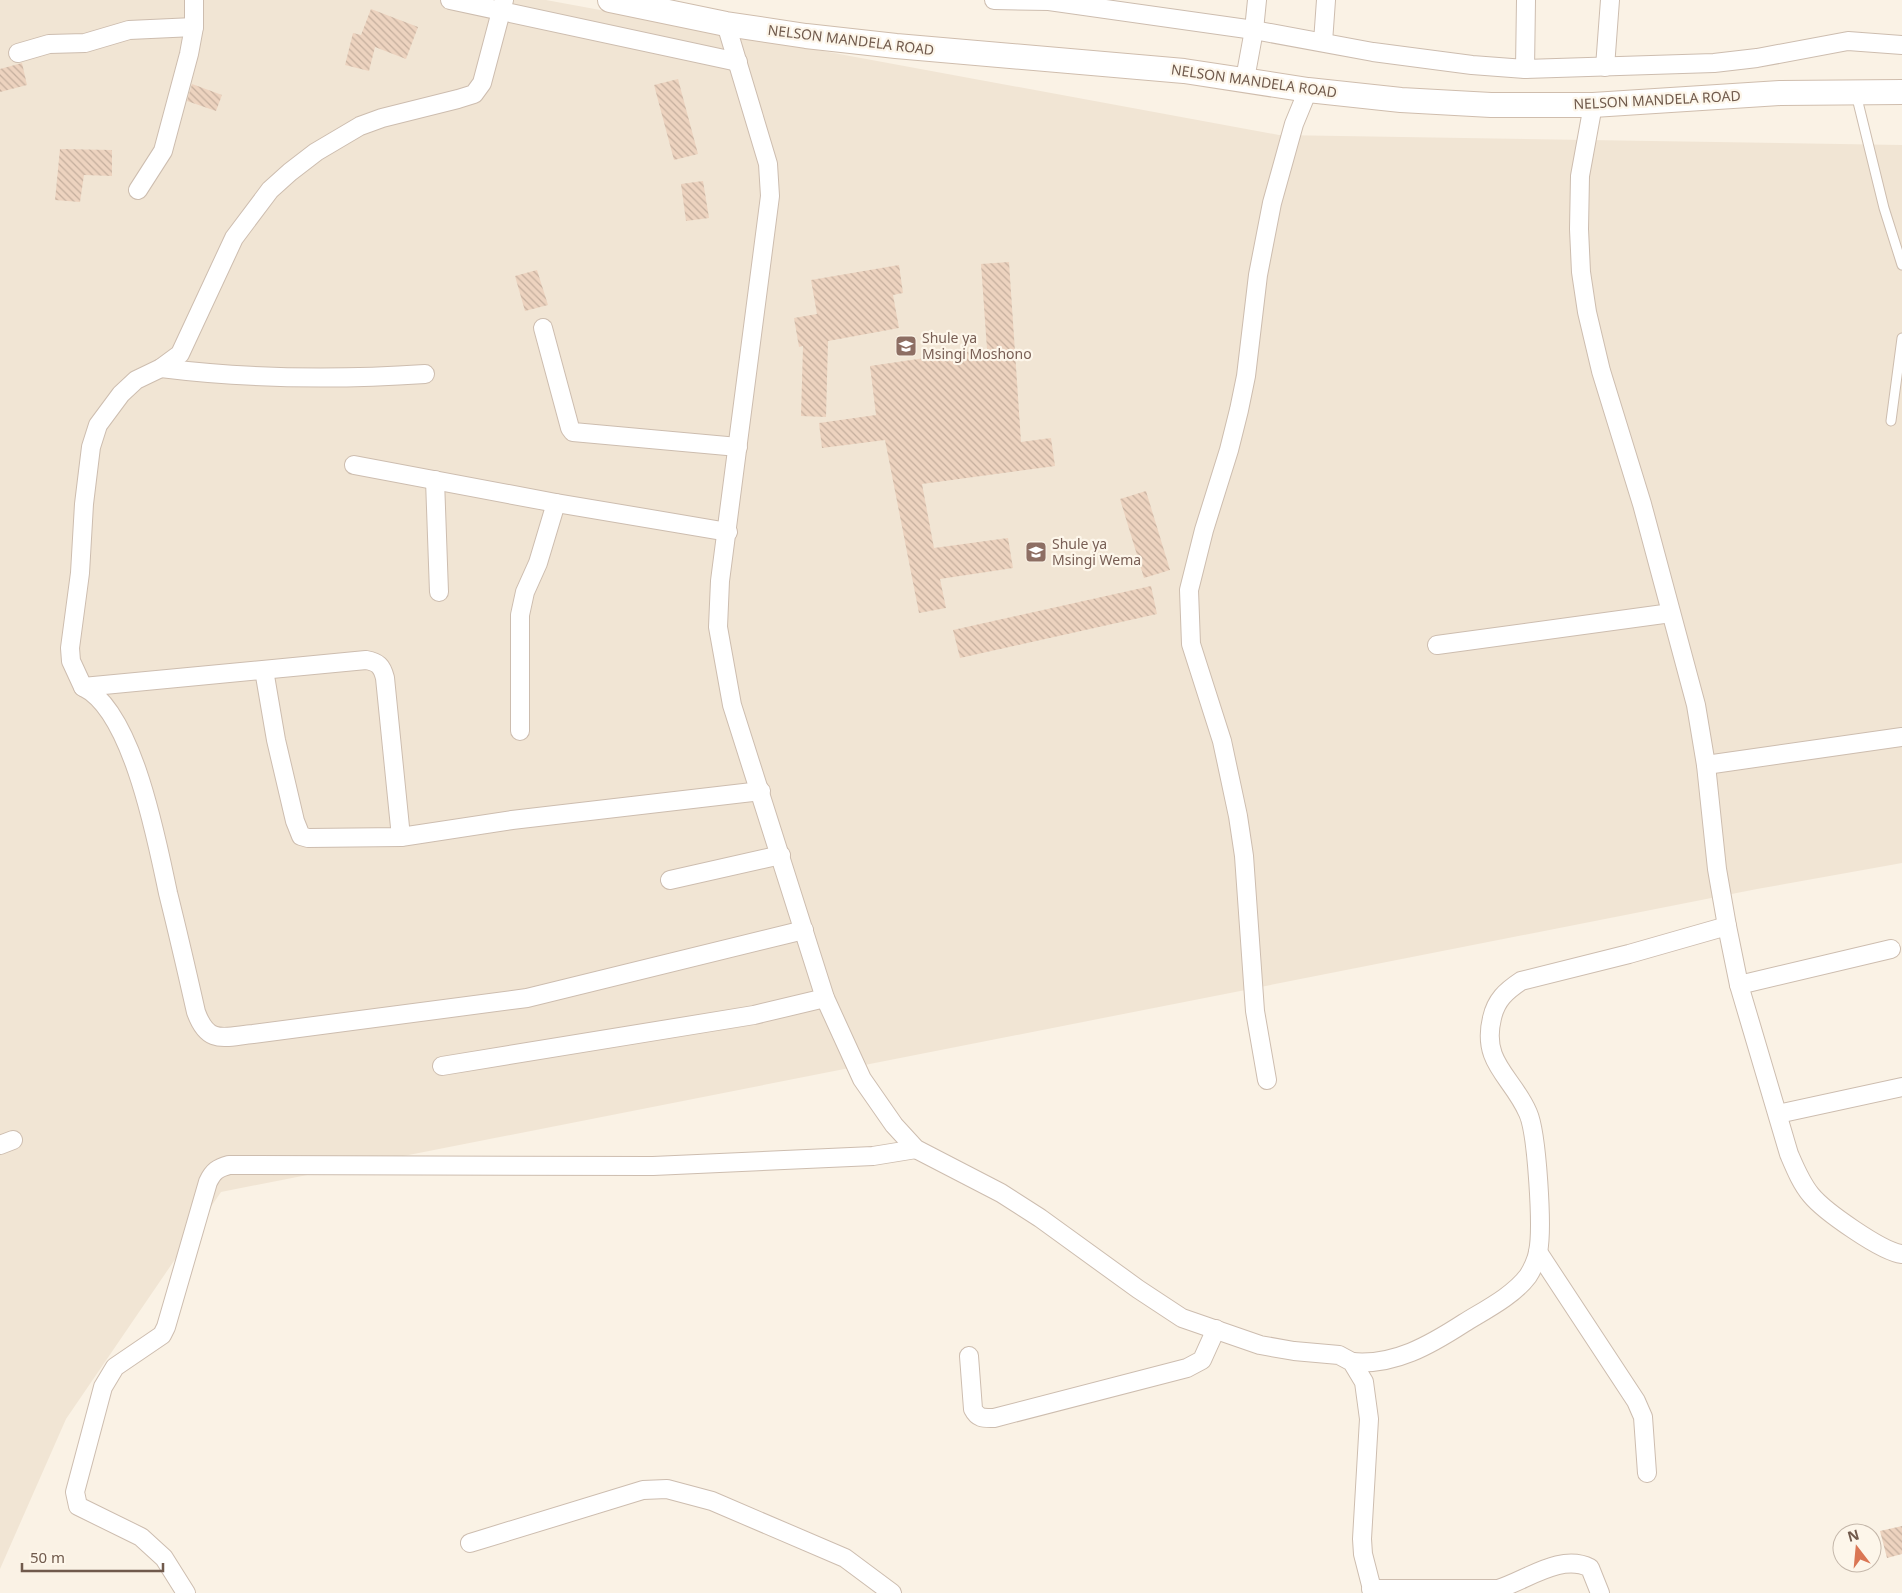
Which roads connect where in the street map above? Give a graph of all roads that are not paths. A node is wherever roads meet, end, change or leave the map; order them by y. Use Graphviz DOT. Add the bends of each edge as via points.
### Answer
graph roads {
  1 [pos="194,0"];
  2 [pos="450,0"];
  3 [pos="610,0"];
  4 [pos="994,0"];
  5 [pos="1257,0"];
  6 [pos="1326,0"];
  7 [pos="1526,0"];
  8 [pos="1610,0"];
  9 [pos="503,6"];
  10 [pos="726,24"];
  11 [pos="194,27"];
  12 [pos="1254,30"];
  13 [pos="1322,42"];
  14 [pos="1902,45"];
  15 [pos="18,53"];
  16 [pos="738,62"];
  17 [pos="1605,67"];
  18 [pos="1525,69"];
  19 [pos="1244,79"];
  20 [pos="1308,90"];
  21 [pos="1855,91"];
  22 [pos="1902,92"];
  23 [pos="1593,106"];
  24 [pos="138,190"];
  25 [pos="1902,265"];
  26 [pos="543,328"];
  27 [pos="1902,338"];
  28 [pos="161,368"];
  29 [pos="425,374"];
  30 [pos="1890,422"];
  31 [pos="738,447"];
  32 [pos="354,465"];
  33 [pos="435,480"];
  34 [pos="556,503"];
  35 [pos="728,532"];
  36 [pos="439,592"];
  37 [pos="1671,613"];
  38 [pos="1437,645"];
  39 [pos="264,670"];
  40 [pos="83,687"];
  41 [pos="520,731"];
  42 [pos="1902,737"];
  43 [pos="1706,765"];
  44 [pos="761,791"];
  45 [pos="401,837"];
  46 [pos="781,855"];
  47 [pos="670,880"];
  48 [pos="1727,926"];
  49 [pos="804,930"];
  50 [pos="1891,949"];
  51 [pos="1739,985"];
  52 [pos="825,998"];
  53 [pos="442,1066"];
  54 [pos="1267,1080"];
  55 [pos="1902,1086"];
  56 [pos="1778,1114"];
  57 [pos="916,1149"];
  58 [pos="1538,1252"];
  59 [pos="1902,1254"];
  60 [pos="1216,1329"];
  61 [pos="969,1356"];
  62 [pos="1352,1362"];
  63 [pos="1647,1472"];
  64 [pos="470,1543"];
  65 [pos="1372,1591"];
  66 [pos="186,1593"];
  67 [pos="892,1593"];
  68 [pos="1600,1593"];
  1 -- 11 [label="street"];
  2 -- 9 [label="street"];
  3 -- 10 [label="main road, NELSON MANDELA ROAD"];
  4 -- 12 [label="street" via="1049,1"];
  5 -- 12 [label="street"];
  6 -- 13 [label="street"];
  7 -- 18 [label="street"];
  8 -- 17 [label="street"];
  9 -- 16 [label="street"];
  9 -- 28 [label="street" via="482,83 474,94 360,126 316,152 270,190 234,238 180,354"];
  10 -- 16 [label="street"];
  10 -- 19 [label="main road, NELSON MANDELA ROAD" via="896,46 1137,66"];
  11 -- 15 [label="street" via="129,30 85,43 49,44"];
  11 -- 24 [label="street" via="163,151"];
  12 -- 13 [label="street"];
  12 -- 19 [label="street"];
  13 -- 18 [label="street" via="1462,64"];
  14 -- 17 [label="street" via="1848,41 1757,58"];
  16 -- 31 [label="street" via="771,180"];
  17 -- 18 [label="street"];
  19 -- 20 [label="main road, NELSON MANDELA ROAD"];
  20 -- 23 [label="main road, NELSON MANDELA ROAD" via="1401,100"];
  20 -- 54 [label="street" via="1294,124 1272,204 1258,275 1239,410 1189,590 1191,644 1222,741 1238,816 1255,1010"];
  21 -- 22 [label="main road, NELSON MANDELA ROAD"];
  21 -- 23 [label="main road, NELSON MANDELA ROAD" via="1770,93"];
  21 -- 25 [label="lane" via="1884,208"];
  23 -- 37 [label="street" via="1580,176 1579,229 1587,312"];
  26 -- 31 [label="street" via="570,428 574,432"];
  27 -- 30 [label="lane"];
  28 -- 29 [label="street" via="248,378"];
  28 -- 40 [label="street" via="136,380 121,394 98,425 91,447 70,648 71,661"];
  31 -- 35 [label="street"];
  32 -- 33 [label="street"];
  33 -- 34 [label="street"];
  33 -- 36 [label="street"];
  34 -- 35 [label="street"];
  34 -- 41 [label="street" via="520,615"];
  35 -- 44 [label="street" via="720,581 720,643 732,705"];
  37 -- 38 [label="street"];
  37 -- 43 [label="street" via="1696,704"];
  39 -- 40 [label="street"];
  39 -- 45 [label="street" via="294,821 301,836 316,839"];
  39 -- 45 [label="street" via="366,660 380,666 385,678"];
  40 -- 49 [label="street" via="90,690 116,722 135,767 150,814 196,1012 204,1030 216,1037 527,998"];
  42 -- 43 [label="street"];
  43 -- 48 [label="street" via="1712,833"];
  44 -- 45 [label="street" via="512,820"];
  44 -- 46 [label="street"];
  46 -- 47 [label="street"];
  46 -- 49 [label="street"];
  48 -- 51 [label="street"];
  48 -- 58 [label="street" via="1521,981 1499,999 1494,1008 1488,1041 1532,1123 1539,1206"];
  49 -- 52 [label="street"];
  50 -- 51 [label="street"];
  51 -- 56 [label="street"];
  52 -- 53 [label="street" via="754,1015"];
  52 -- 57 [label="street" via="862,1079 894,1125"];
  55 -- 56 [label="street"];
  56 -- 59 [label="street" via="1792,1161 1812,1196 1875,1245"];
  57 -- 60 [label="street" via="1032,1212 1182,1318"];
  57 -- 66 [label="street" via="873,1156 653,1166 229,1165 218,1168 208,1182 162,1335 115,1367 103,1387 75,1492 78,1506 141,1538 164,1558"];
  58 -- 62 [label="street" via="1528,1275 1518,1287 1439,1340 1392,1360"];
  58 -- 63 [label="street" via="1636,1401 1643,1417"];
  60 -- 61 [label="street" via="1202,1360 1186,1368 994,1418 982,1418 973,1409"];
  60 -- 62 [label="street" via="1260,1345 1339,1355"];
  62 -- 65 [label="street" via="1364,1382 1368,1397 1362,1539"];
  64 -- 67 [label="street" via="643,1490 667,1490 712,1501 845,1558"];
  65 -- 68 [label="street" via="1498,1589 1553,1566 1580,1563 1590,1568"];
}
